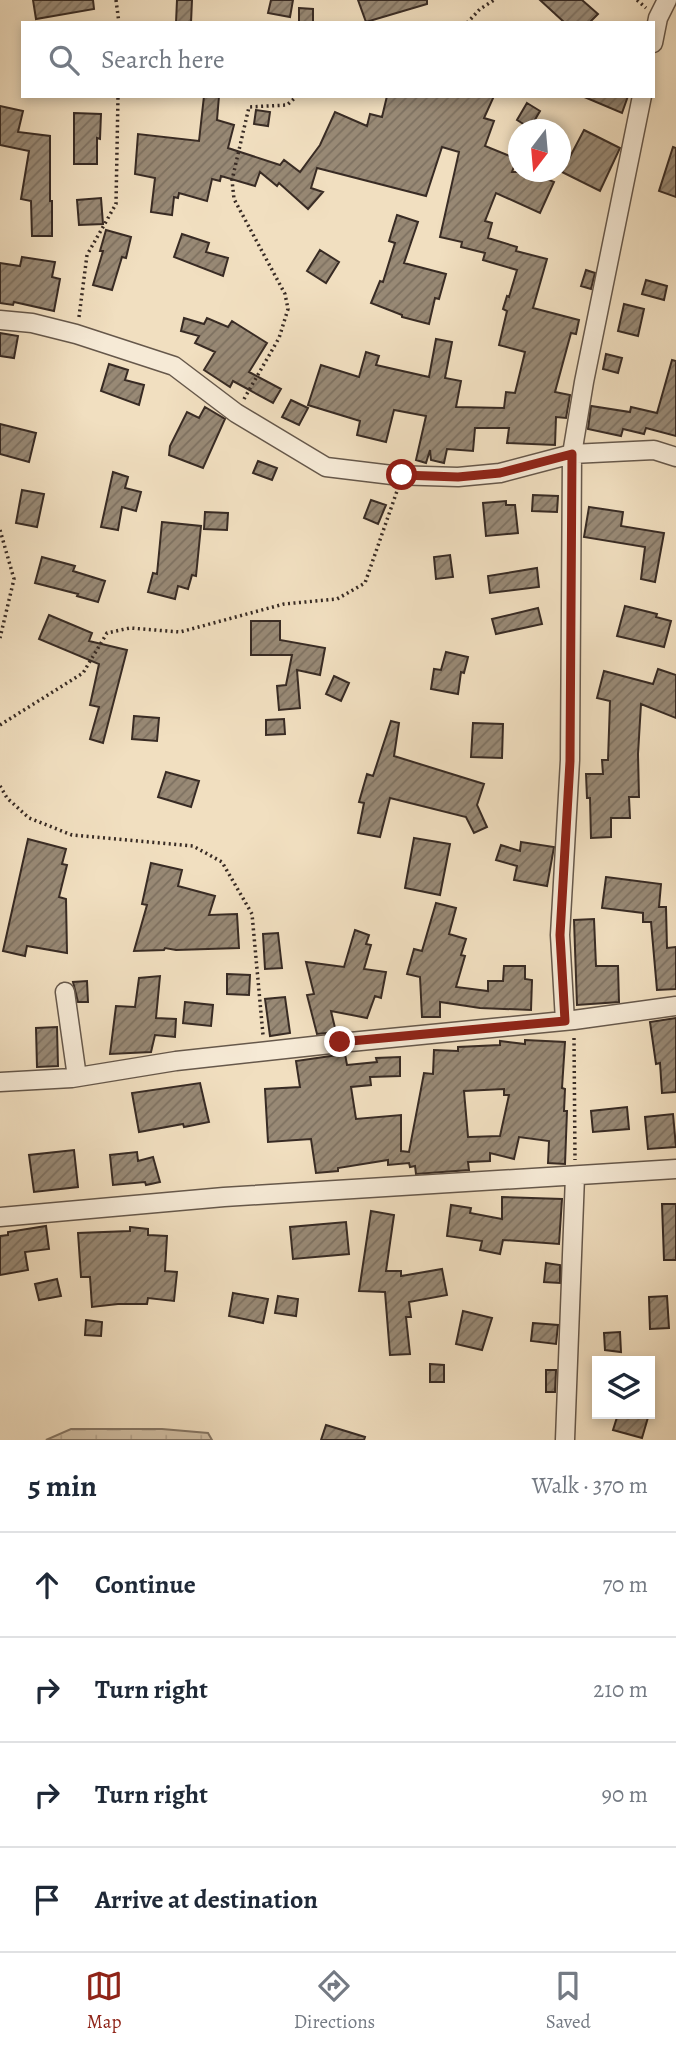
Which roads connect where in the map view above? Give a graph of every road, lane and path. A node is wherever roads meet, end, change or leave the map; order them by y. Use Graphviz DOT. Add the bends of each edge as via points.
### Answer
graph roads {
  1 [pos="116,0"];
  2 [pos="494,0"];
  3 [pos="667,0"];
  4 [pos="119,21"];
  5 [pos="469,21"];
  6 [pos="655,33"];
  7 [pos="118,98"];
  8 [pos="295,98"];
  9 [pos="642,98"];
  10 [pos="0,320"];
  11 [pos="76,334"];
  12 [pos="236,413"];
  13 [pos="572,454"];
  14 [pos="676,457"];
  15 [pos="402,475"];
  16 [pos="0,530"];
  17 [pos="0,638"];
  18 [pos="0,725"];
  19 [pos="0,786"];
  20 [pos="65,992"];
  21 [pos="676,1006"];
  22 [pos="569,1021"];
  23 [pos="264,1051"];
  24 [pos="76,1077"];
  25 [pos="0,1082"];
  26 [pos="676,1169"];
  27 [pos="575,1176"];
  28 [pos="0,1217"];
  29 [pos="565,1440"];
  1 -- 4 [label="path"];
  2 -- 5 [label="path"];
  3 -- 6 [label="street"];
  7 -- 11 [label="path" via="116,204 87,255"];
  8 -- 12 [label="path" via="287,105 249,107 232,180 234,199 285,294 288,310 279,338"];
  9 -- 13 [label="street"];
  10 -- 11 [label="street"];
  11 -- 12 [label="street" via="174,366"];
  12 -- 15 [label="street" via="326,467"];
  13 -- 14 [label="street" via="654,450"];
  13 -- 15 [label="street" via="500,473"];
  13 -- 22 [label="street" via="570,761 560,935"];
  15 -- 18 [label="path" via="365,583 337,599 284,604 180,632 130,628 107,633 83,673"];
  16 -- 17 [label="path" via="14,579"];
  19 -- 23 [label="path" via="6,798 29,818 72,835 193,846 222,862 251,914"];
  20 -- 24 [label="street"];
  21 -- 22 [label="street"];
  22 -- 23 [label="street"];
  22 -- 27 [label="path"];
  23 -- 24 [label="street"];
  24 -- 25 [label="street"];
  26 -- 27 [label="street"];
  27 -- 28 [label="street" via="224,1197"];
  27 -- 29 [label="street"];
}
